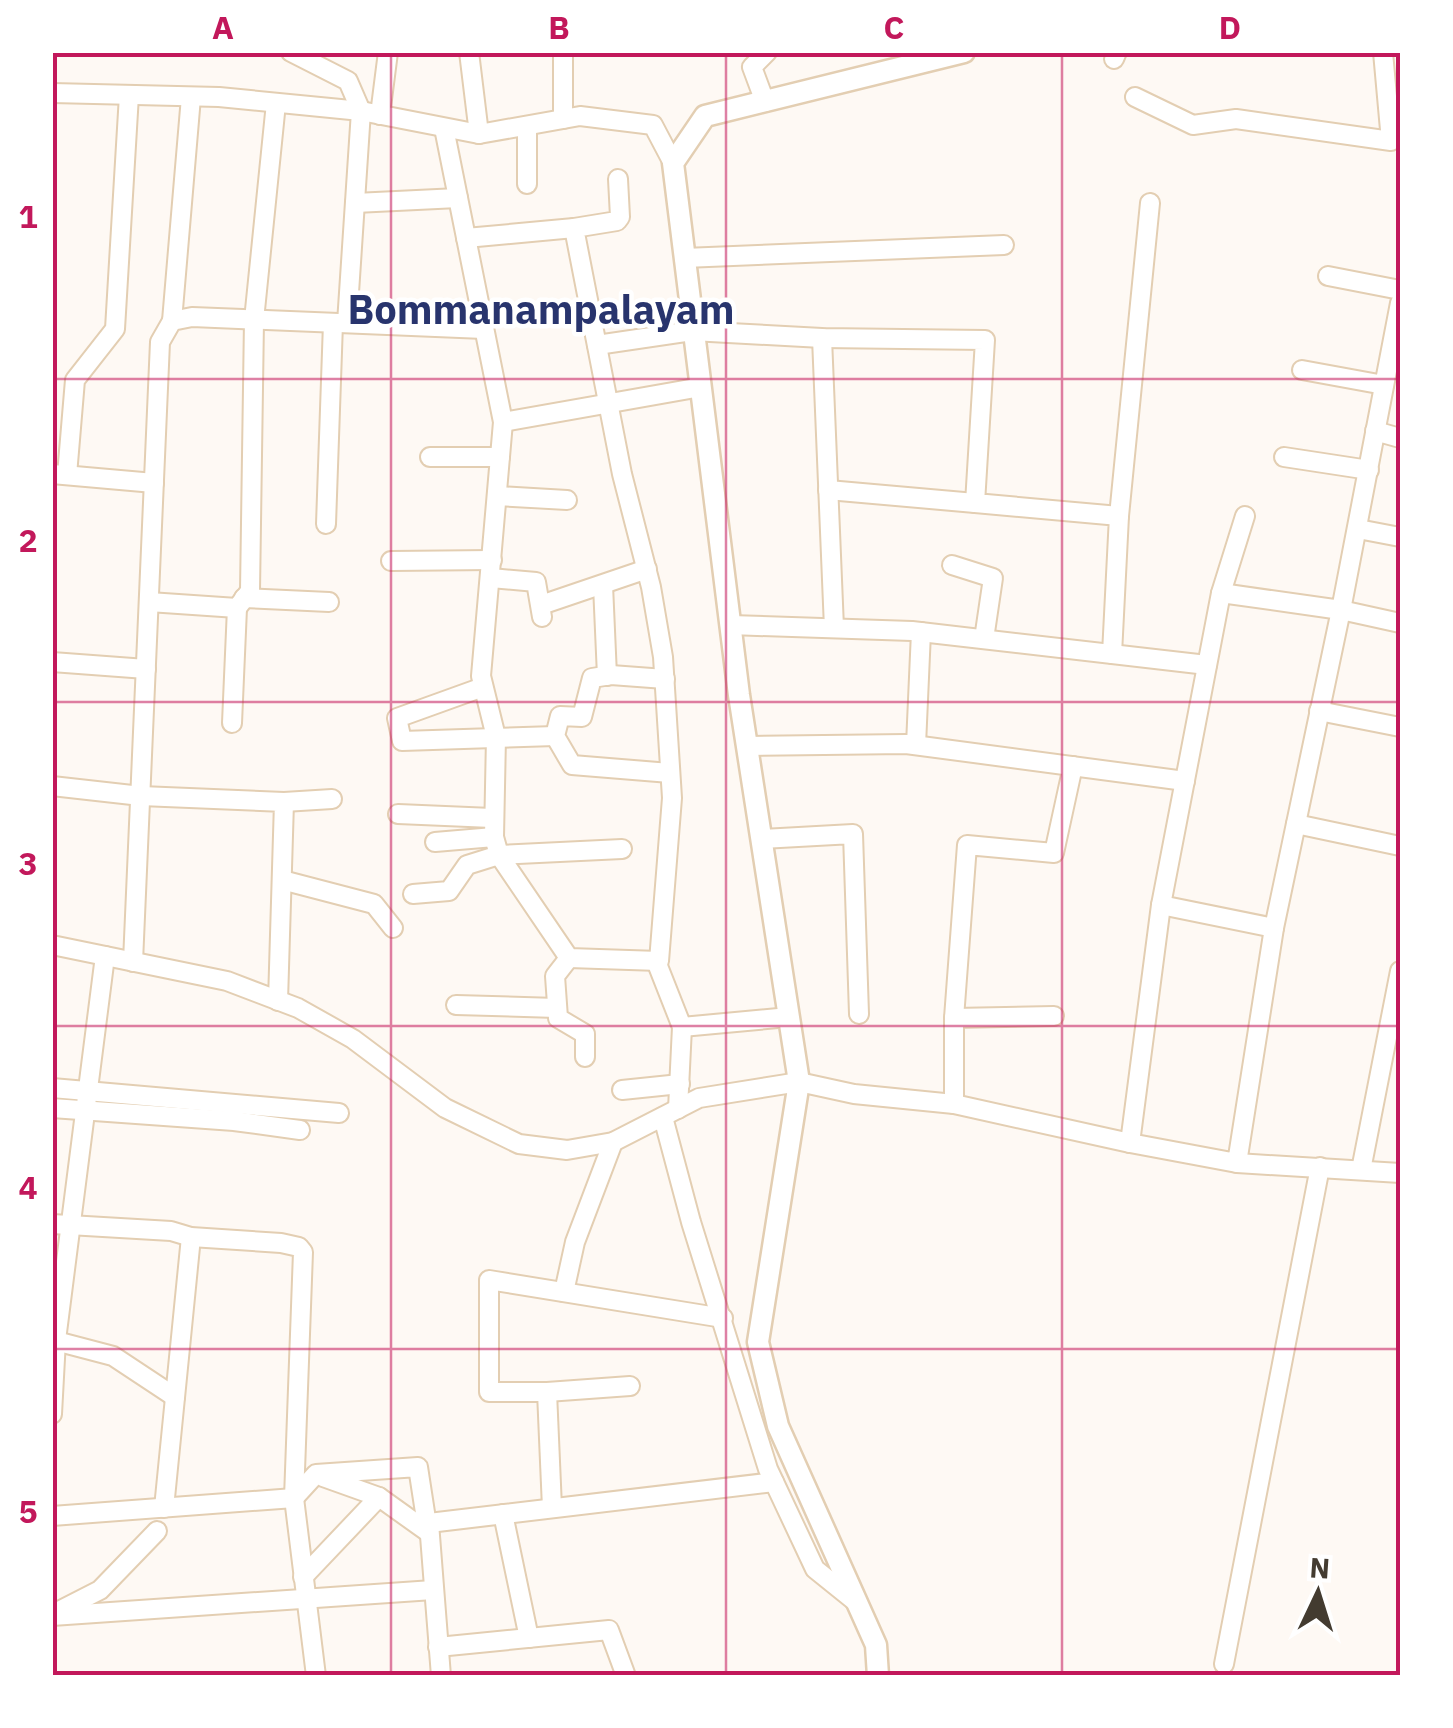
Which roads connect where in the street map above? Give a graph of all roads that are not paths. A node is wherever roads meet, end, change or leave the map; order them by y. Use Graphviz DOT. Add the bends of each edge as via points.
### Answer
graph roads {
  1 [pos="291,52"];
  2 [pos="388,52"];
  3 [pos="469,52"];
  4 [pos="563,52"];
  5 [pos="767,52"];
  6 [pos="964,52"];
  7 [pos="1384,52"];
  8 [pos="52,93"];
  9 [pos="129,95"];
  10 [pos="191,96"];
  11 [pos="1135,97"];
  12 [pos="765,102"];
  13 [pos="276,103"];
  14 [pos="370,113"];
  15 [pos="563,119"];
  16 [pos="527,126"];
  17 [pos="444,128"];
  18 [pos="479,134"];
  19 [pos="673,164"];
  20 [pos="618,179"];
  21 [pos="528,184"];
  22 [pos="458,198"];
  23 [pos="354,203"];
  24 [pos="1150,203"];
  25 [pos="574,228"];
  26 [pos="466,238"];
  27 [pos="1004,245"];
  28 [pos="684,258"];
  29 [pos="1328,276"];
  30 [pos="1400,290"];
  31 [pos="1400,302"];
  32 [pos="254,320"];
  33 [pos="172,321"];
  34 [pos="340,323"];
  35 [pos="484,330"];
  36 [pos="692,331"];
  37 [pos="822,338"];
  38 [pos="1397,341"];
  39 [pos="597,345"];
  40 [pos="1302,370"];
  41 [pos="1384,386"];
  42 [pos="701,387"];
  43 [pos="608,401"];
  44 [pos="503,422"];
  45 [pos="1376,432"];
  46 [pos="1400,438"];
  47 [pos="1284,456"];
  48 [pos="500,457"];
  49 [pos="430,458"];
  50 [pos="1369,470"];
  51 [pos="60,474"];
  52 [pos="154,484"];
  53 [pos="828,490"];
  54 [pos="497,496"];
  55 [pos="567,500"];
  56 [pos="975,503"];
  57 [pos="1119,516"];
  58 [pos="1244,516"];
  59 [pos="326,524"];
  60 [pos="1358,529"];
  61 [pos="1400,537"];
  62 [pos="391,561"];
  63 [pos="952,565"];
  64 [pos="492,569"];
  65 [pos="647,569"];
  66 [pos="602,584"];
  67 [pos="1221,593"];
  68 [pos="149,602"];
  69 [pos="330,602"];
  70 [pos="240,603"];
  71 [pos="1340,610"];
  72 [pos="1400,622"];
  73 [pos="730,625"];
  74 [pos="834,628"];
  75 [pos="921,632"];
  76 [pos="984,639"];
  77 [pos="1112,654"];
  78 [pos="52,662"];
  79 [pos="1207,665"];
  80 [pos="146,670"];
  81 [pos="607,676"];
  82 [pos="665,679"];
  83 [pos="484,687"];
  84 [pos="1320,712"];
  85 [pos="232,723"];
  86 [pos="1400,727"];
  87 [pos="496,736"];
  88 [pos="555,736"];
  89 [pos="916,745"];
  90 [pos="747,746"];
  91 [pos="1073,766"];
  92 [pos="670,773"];
  93 [pos="1185,781"];
  94 [pos="52,786"];
  95 [pos="140,796"];
  96 [pos="332,800"];
  97 [pos="284,802"];
  98 [pos="398,814"];
  99 [pos="1296,824"];
  100 [pos="495,837"];
  101 [pos="761,839"];
  102 [pos="435,842"];
  103 [pos="1400,846"];
  104 [pos="622,849"];
  105 [pos="282,880"];
  106 [pos="413,894"];
  107 [pos="1160,906"];
  108 [pos="393,928"];
  109 [pos="1274,928"];
  110 [pos="52,945"];
  111 [pos="105,956"];
  112 [pos="570,958"];
  113 [pos="656,961"];
  114 [pos="134,962"];
  115 [pos="1400,971"];
  116 [pos="278,1000"];
  117 [pos="456,1005"];
  118 [pos="557,1008"];
  119 [pos="859,1014"];
  120 [pos="1054,1016"];
  121 [pos="789,1017"];
  122 [pos="954,1018"];
  123 [pos="682,1028"];
  124 [pos="585,1057"];
  125 [pos="799,1082"];
  126 [pos="680,1084"];
  127 [pos="52,1088"];
  128 [pos="622,1090"];
  129 [pos="87,1101"];
  130 [pos="954,1104"];
  131 [pos="52,1108"];
  132 [pos="340,1113"];
  133 [pos="671,1113"];
  134 [pos="300,1130"];
  135 [pos="614,1142"];
  136 [pos="1130,1144"];
  137 [pos="1237,1162"];
  138 [pos="1320,1167"];
  139 [pos="1362,1170"];
  140 [pos="1400,1173"];
  141 [pos="62,1224"];
  142 [pos="191,1236"];
  143 [pos="564,1292"];
  144 [pos="722,1318"];
  145 [pos="54,1340"];
  146 [pos="630,1386"];
  147 [pos="547,1392"];
  148 [pos="175,1397"];
  149 [pos="52,1414"];
  150 [pos="316,1474"];
  151 [pos="774,1482"];
  152 [pos="379,1497"];
  153 [pos="294,1498"];
  154 [pos="164,1508"];
  155 [pos="552,1508"];
  156 [pos="503,1514"];
  157 [pos="52,1516"];
  158 [pos="157,1531"];
  159 [pos="428,1532"];
  160 [pos="304,1577"];
  161 [pos="433,1590"];
  162 [pos="306,1599"];
  163 [pos="857,1602"];
  164 [pos="52,1615"];
  165 [pos="530,1638"];
  166 [pos="438,1647"];
  167 [pos="1224,1664"];
  168 [pos="872,1674"];
  169 [pos="316,1676"];
  170 [pos="440,1676"];
  171 [pos="626,1676"];
  1 -- 14 [label="street" via="348,81"];
  2 -- 14 [label="street"];
  3 -- 18 [label="street"];
  4 -- 15 [label="street"];
  5 -- 12 [label="street" via="752,67"];
  6 -- 12 [label="street"];
  7 -- 11 [label="street" via="1391,141 1236,119 1193,124"];
  8 -- 9 [label="street"];
  9 -- 10 [label="street"];
  9 -- 51 [label="street" via="115,329 75,380"];
  10 -- 13 [label="street"];
  10 -- 33 [label="street"];
  12 -- 19 [label="street" via="706,116"];
  13 -- 14 [label="street"];
  13 -- 32 [label="street"];
  14 -- 17 [label="street"];
  14 -- 23 [label="street"];
  15 -- 16 [label="street"];
  15 -- 19 [label="street" via="653,126"];
  16 -- 18 [label="street"];
  16 -- 21 [label="street"];
  17 -- 18 [label="street"];
  17 -- 22 [label="street"];
  19 -- 28 [label="street"];
  20 -- 25 [label="street" via="620,217"];
  22 -- 23 [label="street"];
  22 -- 26 [label="street"];
  23 -- 34 [label="street"];
  24 -- 57 [label="street"];
  25 -- 26 [label="street"];
  25 -- 39 [label="street"];
  26 -- 35 [label="street"];
  27 -- 28 [label="street"];
  28 -- 36 [label="street"];
  29 -- 30 [label="street"];
  31 -- 38 [label="street"];
  32 -- 33 [label="street"];
  32 -- 34 [label="street"];
  32 -- 70 [label="street" via="250,592"];
  33 -- 52 [label="street" via="160,342"];
  34 -- 35 [label="street"];
  34 -- 59 [label="street"];
  35 -- 44 [label="street"];
  36 -- 37 [label="street"];
  36 -- 39 [label="street"];
  36 -- 42 [label="street"];
  37 -- 53 [label="street"];
  37 -- 56 [label="street" via="985,340"];
  38 -- 41 [label="street"];
  39 -- 43 [label="street"];
  40 -- 41 [label="street"];
  41 -- 45 [label="street"];
  42 -- 43 [label="street"];
  42 -- 73 [label="street"];
  43 -- 44 [label="street"];
  43 -- 65 [label="street"];
  44 -- 48 [label="street"];
  45 -- 46 [label="street"];
  45 -- 50 [label="street"];
  47 -- 50 [label="street"];
  48 -- 49 [label="street"];
  48 -- 54 [label="street"];
  50 -- 60 [label="street"];
  51 -- 52 [label="street"];
  52 -- 68 [label="street"];
  53 -- 56 [label="street"];
  53 -- 74 [label="street"];
  54 -- 55 [label="street"];
  54 -- 64 [label="street"];
  56 -- 57 [label="street"];
  57 -- 77 [label="street"];
  58 -- 67 [label="street"];
  60 -- 61 [label="street"];
  60 -- 71 [label="street"];
  62 -- 64 [label="street"];
  63 -- 76 [label="street" via="993,578"];
  64 -- 66 [label="street" via="536,582 542,611"];
  64 -- 83 [label="street"];
  65 -- 66 [label="street"];
  65 -- 82 [label="street"];
  66 -- 81 [label="street"];
  67 -- 71 [label="street"];
  67 -- 79 [label="street"];
  68 -- 70 [label="street"];
  68 -- 80 [label="street"];
  69 -- 70 [label="street"];
  70 -- 85 [label="street"];
  71 -- 72 [label="street"];
  71 -- 84 [label="street"];
  73 -- 74 [label="street"];
  73 -- 90 [label="street"];
  74 -- 75 [label="street"];
  75 -- 76 [label="street"];
  75 -- 89 [label="street"];
  76 -- 77 [label="street"];
  77 -- 79 [label="street"];
  78 -- 80 [label="street"];
  79 -- 93 [label="street"];
  80 -- 95 [label="street"];
  81 -- 82 [label="street"];
  81 -- 88 [label="street" via="592,678 582,716 560,716"];
  82 -- 92 [label="street"];
  83 -- 87 [label="street"];
  83 -- 87 [label="street" via="397,718 402,740"];
  84 -- 86 [label="street"];
  84 -- 99 [label="street"];
  87 -- 88 [label="street"];
  87 -- 100 [label="street"];
  88 -- 92 [label="street" via="572,765"];
  89 -- 90 [label="street"];
  89 -- 91 [label="street"];
  90 -- 101 [label="street"];
  91 -- 93 [label="street"];
  91 -- 122 [label="street" via="1054,854 966,845"];
  92 -- 113 [label="street"];
  93 -- 107 [label="street"];
  94 -- 95 [label="street"];
  95 -- 97 [label="street"];
  95 -- 114 [label="street"];
  96 -- 97 [label="street"];
  97 -- 105 [label="street"];
  98 -- 100 [label="street"];
  99 -- 103 [label="street"];
  99 -- 109 [label="street"];
  100 -- 102 [label="street"];
  100 -- 104 [label="street"];
  100 -- 106 [label="street" via="449,891"];
  100 -- 112 [label="street"];
  101 -- 119 [label="street" via="852,834"];
  101 -- 121 [label="street"];
  105 -- 108 [label="street" via="374,904"];
  105 -- 116 [label="street"];
  107 -- 109 [label="street"];
  107 -- 136 [label="street"];
  109 -- 137 [label="street"];
  110 -- 111 [label="street"];
  111 -- 114 [label="street"];
  111 -- 129 [label="street"];
  112 -- 113 [label="street"];
  112 -- 118 [label="street" via="555,976"];
  113 -- 123 [label="street"];
  114 -- 116 [label="street" via="227,981"];
  115 -- 139 [label="street"];
  116 -- 135 [label="street" via="352,1039 445,1108 519,1144 567,1150"];
  117 -- 118 [label="street"];
  118 -- 124 [label="street" via="558,1018 585,1034"];
  120 -- 122 [label="street"];
  121 -- 123 [label="street"];
  121 -- 125 [label="street"];
  122 -- 130 [label="street"];
  123 -- 126 [label="street"];
  125 -- 130 [label="street"];
  125 -- 133 [label="street" via="699,1098"];
  125 -- 163 [label="street" via="758,1342 778,1426"];
  126 -- 128 [label="street"];
  126 -- 133 [label="street"];
  127 -- 129 [label="street"];
  129 -- 131 [label="street"];
  129 -- 132 [label="street"];
  129 -- 134 [label="street"];
  129 -- 141 [label="street"];
  130 -- 136 [label="street"];
  133 -- 135 [label="street"];
  133 -- 144 [label="street" via="691,1222"];
  135 -- 143 [label="street" via="575,1242"];
  136 -- 137 [label="street"];
  137 -- 138 [label="street"];
  138 -- 139 [label="street"];
  138 -- 167 [label="street"];
  139 -- 140 [label="street"];
  141 -- 142 [label="street"];
  141 -- 145 [label="street"];
  142 -- 148 [label="street"];
  142 -- 153 [label="street" via="281,1243 303,1252"];
  143 -- 144 [label="street"];
  143 -- 147 [label="street" via="489,1280 489,1392"];
  144 -- 151 [label="street"];
  145 -- 148 [label="street" via="113,1356"];
  145 -- 149 [label="street"];
  146 -- 147 [label="street"];
  147 -- 155 [label="street"];
  148 -- 154 [label="street"];
  150 -- 152 [label="street"];
  150 -- 153 [label="street"];
  150 -- 159 [label="street" via="418,1467"];
  151 -- 155 [label="street"];
  151 -- 163 [label="street" via="815,1569"];
  152 -- 159 [label="street"];
  152 -- 160 [label="street"];
  153 -- 154 [label="street"];
  153 -- 160 [label="street"];
  154 -- 157 [label="street"];
  155 -- 156 [label="street"];
  156 -- 159 [label="street" via="429,1523"];
  156 -- 165 [label="street"];
  158 -- 164 [label="street" via="100,1590"];
  159 -- 161 [label="street"];
  160 -- 162 [label="street"];
  161 -- 162 [label="street"];
  161 -- 166 [label="street"];
  162 -- 164 [label="street"];
  162 -- 169 [label="street"];
  163 -- 168 [label="street" via="876,1645"];
  165 -- 166 [label="street"];
  165 -- 171 [label="street" via="608,1630"];
  166 -- 170 [label="street"];
}
